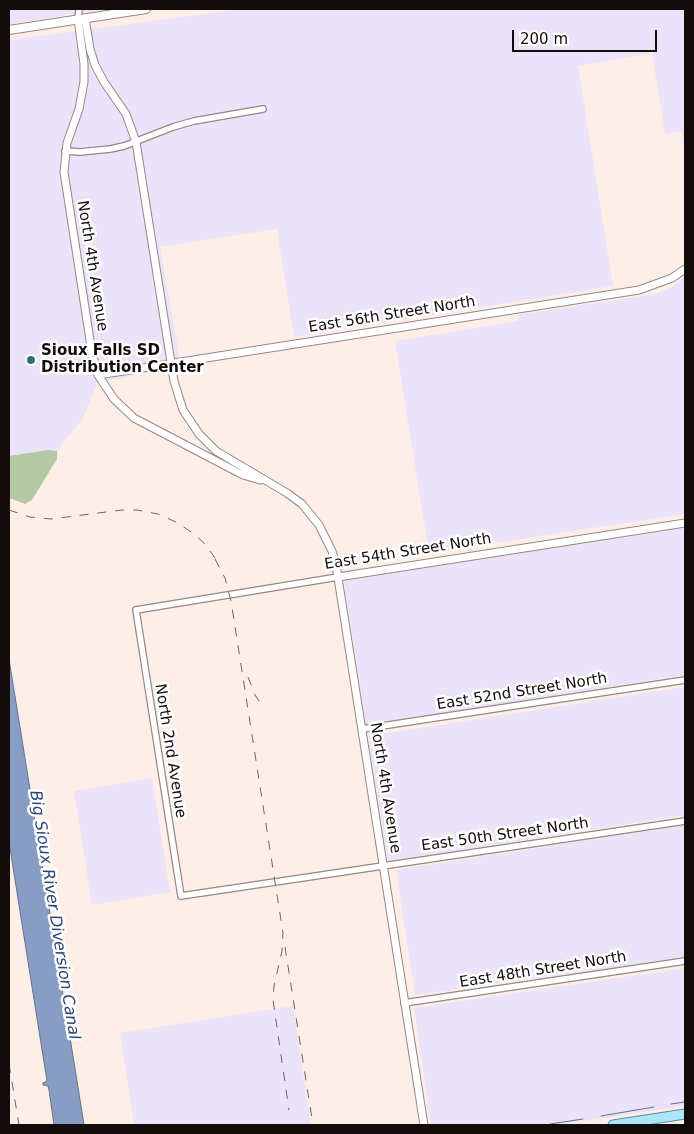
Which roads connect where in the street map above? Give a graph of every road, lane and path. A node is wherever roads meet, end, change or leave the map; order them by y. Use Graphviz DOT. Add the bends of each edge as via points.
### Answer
graph roads {
  1 [pos="80,9"];
  2 [pos="146,9"];
  3 [pos="81,19"];
  4 [pos="9,30"];
  5 [pos="263,110"];
  6 [pos="136,142"];
  7 [pos="65,150"];
  8 [pos="685,269"];
  9 [pos="172,363"];
  10 [pos="98,375"];
  11 [pos="268,482"];
  12 [pos="685,523"];
  13 [pos="338,578"];
  14 [pos="136,610"];
  15 [pos="685,680"];
  16 [pos="362,729"];
  17 [pos="685,821"];
  18 [pos="383,866"];
  19 [pos="180,896"];
  20 [pos="685,961"];
  21 [pos="404,1003"];
  22 [pos="685,1114"];
  23 [pos="624,1124"];
  24 [pos="424,1125"];
  25 [pos="613,1125"];
  1 -- 3 [label="street"];
  2 -- 3 [label="main road"];
  3 -- 4 [label="main road"];
  3 -- 6 [label="street, North 4th Avenue" via="95,65 126,114"];
  3 -- 7 [label="street, North 4th Avenue" via="82,100"];
  5 -- 6 [label="street" via="194,121"];
  6 -- 7 [label="street" via="95,151"];
  6 -- 9 [label="street, North 4th Avenue"];
  7 -- 10 [label="street, North 4th Avenue" via="65,184"];
  8 -- 9 [label="street, East 56th Street North" via="672,278 639,290"];
  9 -- 10 [label="street, East 56th Street North"];
  9 -- 11 [label="street, North 4th Avenue" via="179,401 198,433 216,450"];
  10 -- 11 [label="street, North 4th Avenue" via="114,399 134,418 243,475"];
  11 -- 13 [label="street, North 4th Avenue" via="295,498 314,518 328,542"];
  12 -- 13 [label="street, East 54th Street North"];
  13 -- 14 [label="street, East 54th Street North"];
  13 -- 16 [label="street, North 4th Avenue"];
  14 -- 19 [label="street, North 2nd Avenue"];
  15 -- 16 [label="street, East 52nd Street North"];
  16 -- 18 [label="street, North 4th Avenue"];
  17 -- 18 [label="street, East 50th Street North"];
  18 -- 19 [label="street, East 50th Street North"];
  18 -- 21 [label="street, North 4th Avenue"];
  20 -- 21 [label="street, East 48th Street North"];
  21 -- 24 [label="street, North 4th Avenue"];
  22 -- 23 [label="main road"];
  23 -- 25 [label="main road"];
}
